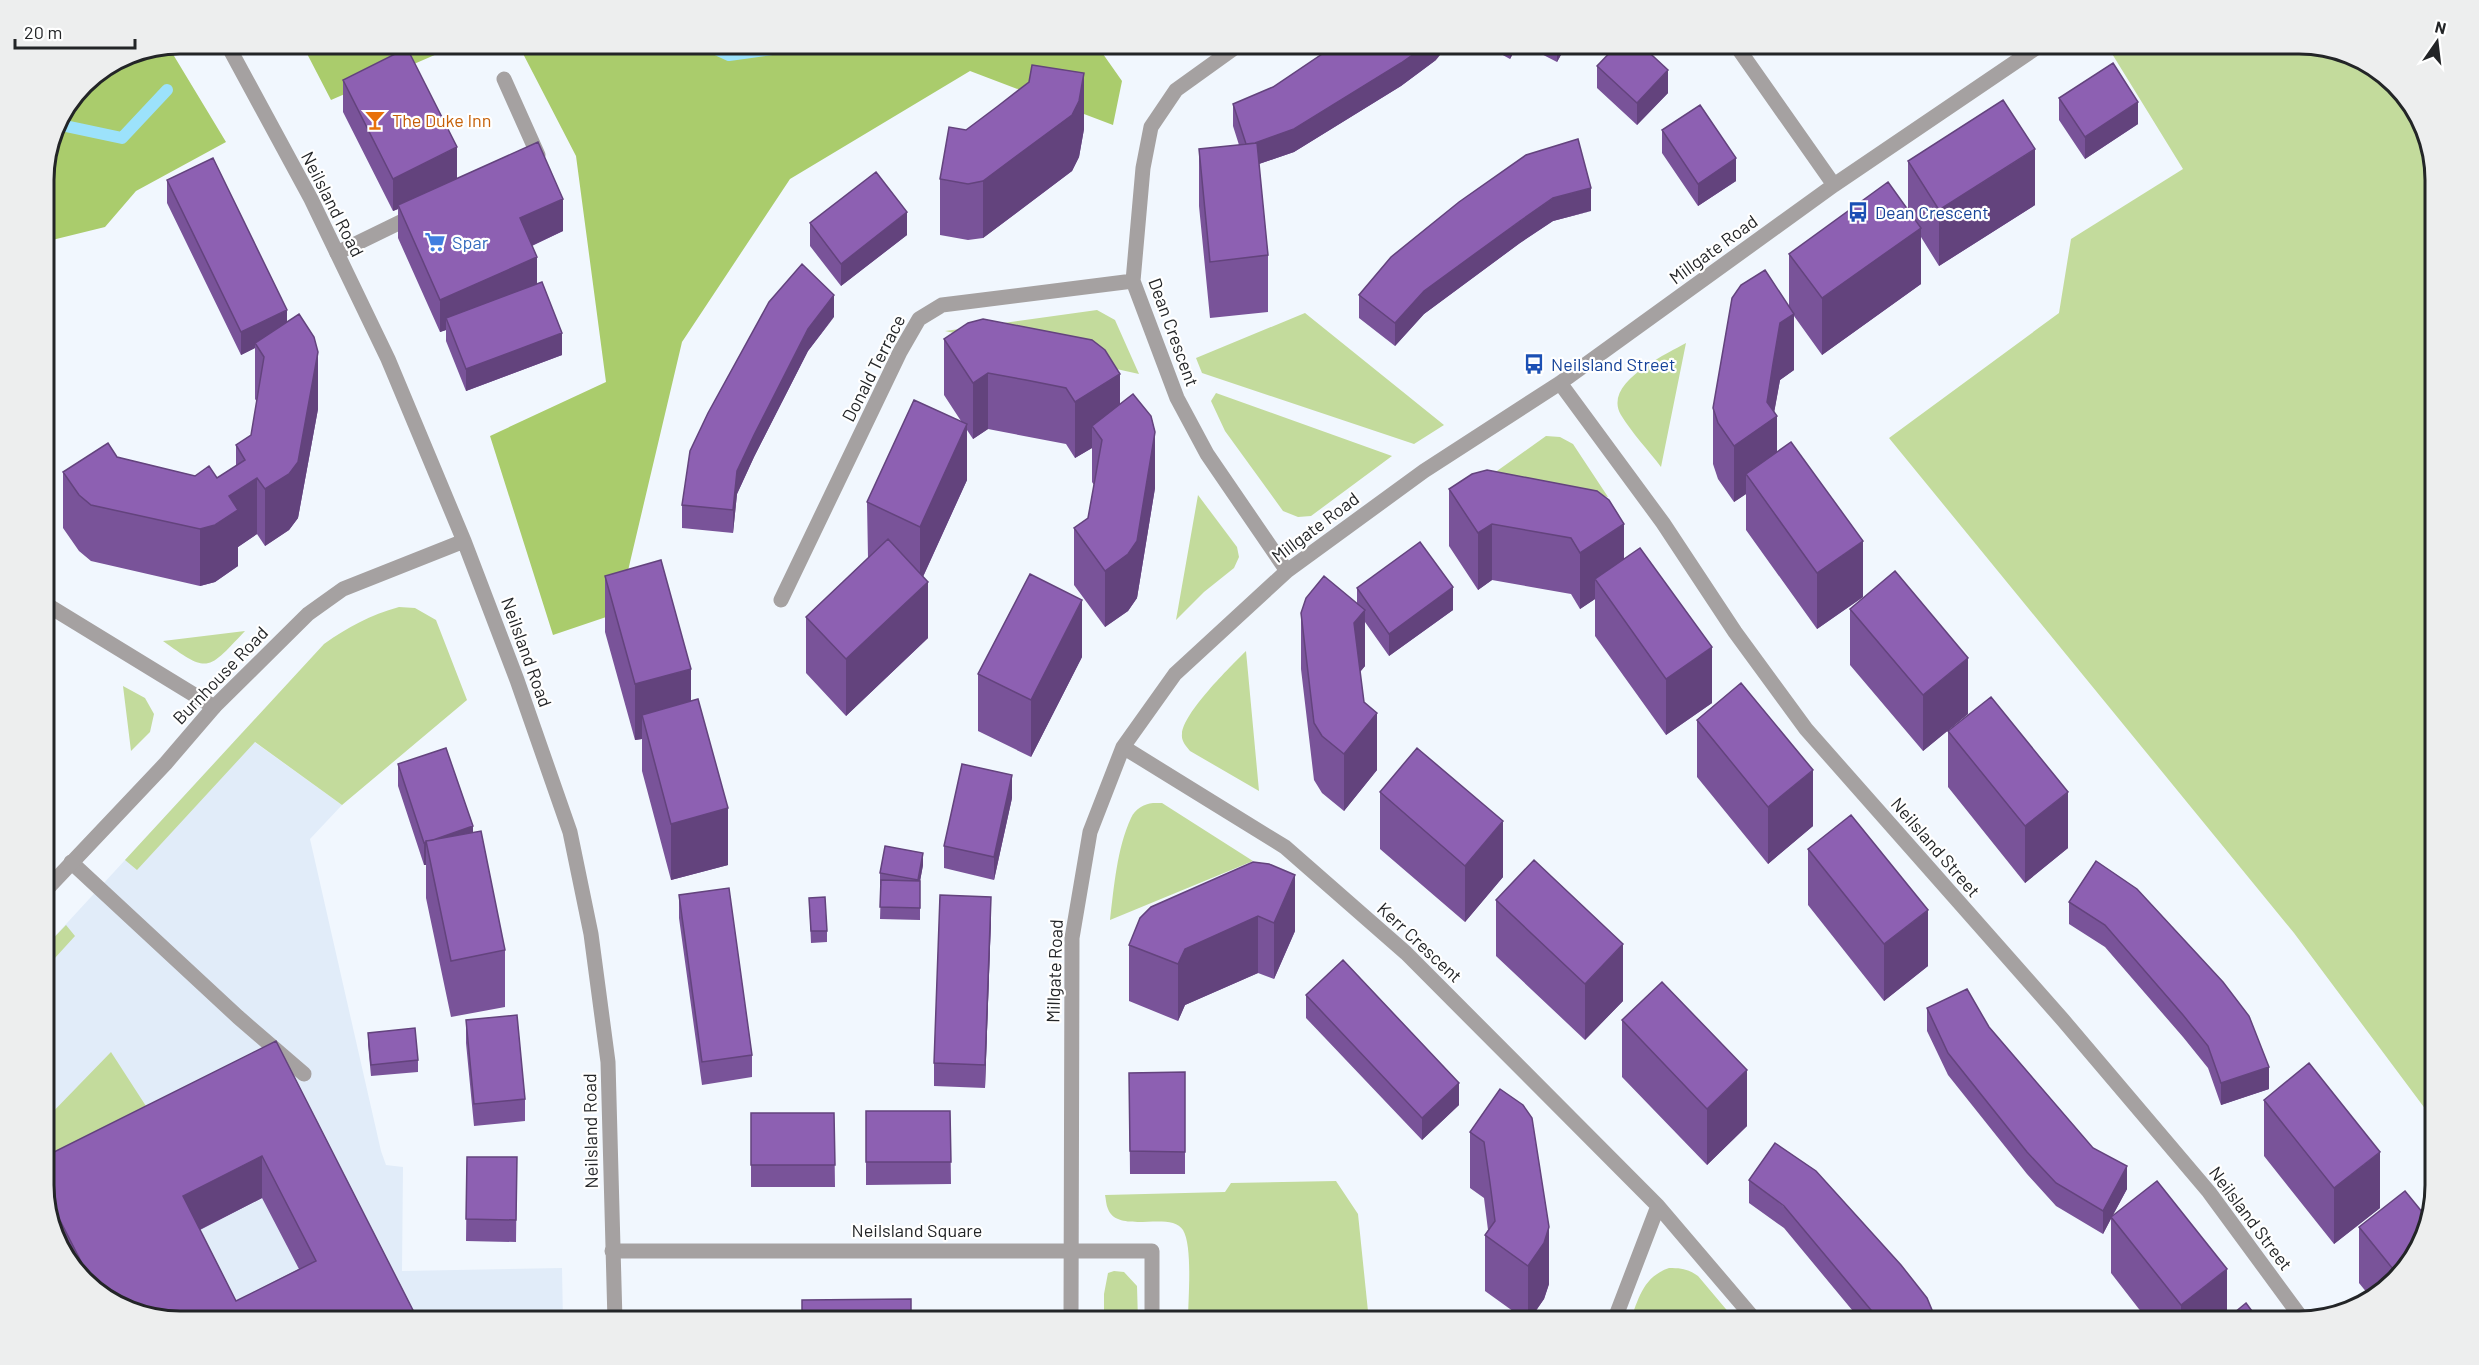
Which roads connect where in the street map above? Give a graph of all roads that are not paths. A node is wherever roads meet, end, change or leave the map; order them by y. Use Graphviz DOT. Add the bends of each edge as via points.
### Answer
graph roads {
  1 [pos="232,54"];
  2 [pos="1226,54"];
  3 [pos="1742,54"];
  4 [pos="2027,54"];
  5 [pos="504,79"];
  6 [pos="517,165"];
  7 [pos="1834,185"];
  8 [pos="432,207"];
  9 [pos="337,253"];
  10 [pos="1133,281"];
  11 [pos="1560,383"];
  12 [pos="464,541"];
  13 [pos="1287,571"];
  14 [pos="781,600"];
  15 [pos="54,609"];
  16 [pos="214,707"];
  17 [pos="1124,747"];
  18 [pos="71,862"];
  19 [pos="54,881"];
  20 [pos="304,1074"];
  21 [pos="1658,1206"];
  22 [pos="1070,1249"];
  23 [pos="612,1251"];
  24 [pos="615,1311"];
  25 [pos="1071,1311"];
  26 [pos="1152,1311"];
  27 [pos="1618,1311"];
  28 [pos="1747,1311"];
  29 [pos="2296,1311"];
  1 -- 9 [label="street, Neilsland Road"];
  2 -- 10 [label="street, Dean Crescent" via="1176,90 1151,127 1143,168"];
  3 -- 7 [label="street"];
  4 -- 7 [label="street, Millgate Road"];
  5 -- 6 [label="street" via="538,155"];
  7 -- 11 [label="street, Millgate Road"];
  8 -- 9 [label="street"];
  9 -- 12 [label="street, Neilsland Road" via="388,359"];
  10 -- 13 [label="street, Dean Crescent" via="1178,398 1207,454"];
  10 -- 14 [label="street, Donald Terrace" via="942,305 919,319"];
  11 -- 13 [label="street, Millgate Road" via="1441,459"];
  11 -- 29 [label="street, Neilsland Street" via="1806,729 2209,1192"];
  12 -- 16 [label="street, Burnhouse Road" via="343,589 302,619"];
  12 -- 23 [label="street, Neilsland Road" via="570,832 591,934 608,1062"];
  13 -- 17 [label="street, Millgate Road" via="1175,674"];
  15 -- 16 [label="street"];
  16 -- 18 [label="street, Burnhouse Road"];
  17 -- 21 [label="street, Kerr Crescent" via="1284,847 1406,953"];
  17 -- 22 [label="street, Millgate Road" via="1090,832 1072,938"];
  18 -- 19 [label="street, Burnhouse Road"];
  18 -- 20 [label="street"];
  21 -- 27 [label="street"];
  21 -- 28 [label="street, Kerr Crescent"];
  22 -- 23 [label="street, Neilsland Square"];
  22 -- 25 [label="street, Millgate Road"];
  22 -- 26 [label="street, Neilsland Square" via="1152,1251"];
  23 -- 24 [label="street, Neilsland Road"];
}
